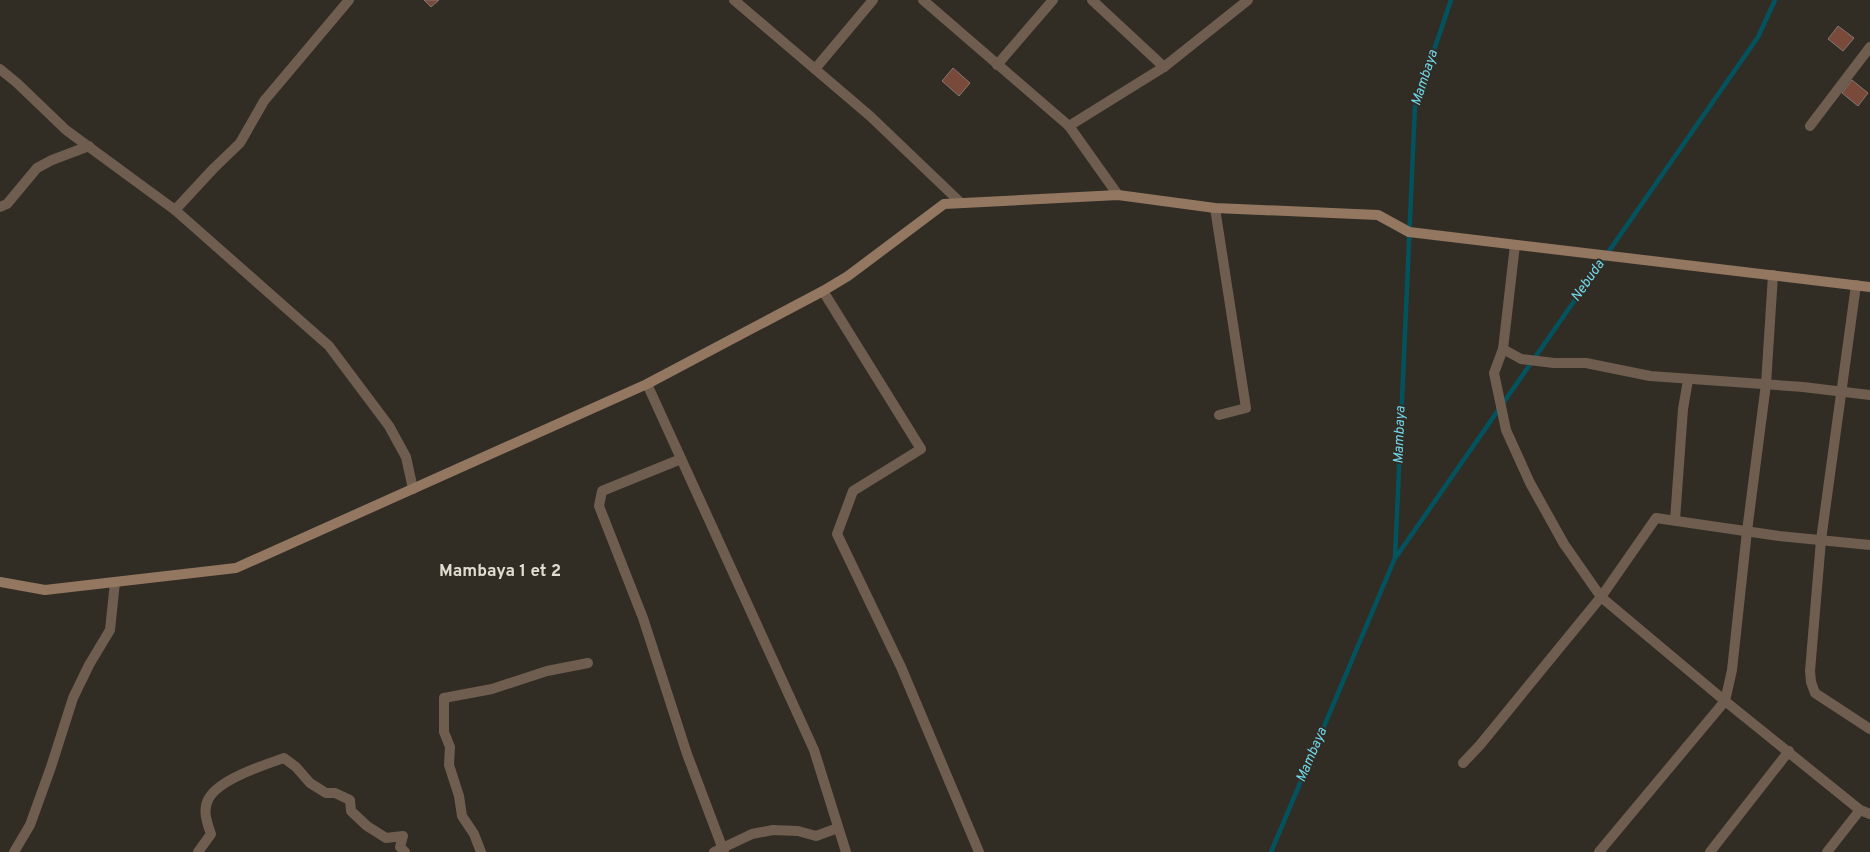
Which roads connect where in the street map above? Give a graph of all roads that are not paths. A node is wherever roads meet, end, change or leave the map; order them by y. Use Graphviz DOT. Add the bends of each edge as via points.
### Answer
graph roads {
  1 [pos="349,0"];
  2 [pos="734,0"];
  3 [pos="873,0"];
  4 [pos="923,0"];
  5 [pos="1053,0"];
  6 [pos="1092,0"];
  7 [pos="1248,0"];
  8 [pos="1870,46"];
  9 [pos="996,65"];
  10 [pos="1164,67"];
  11 [pos="0,69"];
  12 [pos="815,69"];
  13 [pos="1069,126"];
  14 [pos="1810,126"];
  15 [pos="89,146"];
  16 [pos="1118,195"];
  17 [pos="961,203"];
  18 [pos="0,207"];
  19 [pos="1215,208"];
  20 [pos="175,210"];
  21 [pos="1515,245"];
  22 [pos="1773,275"];
  23 [pos="1856,285"];
  24 [pos="1870,287"];
  25 [pos="823,291"];
  26 [pos="1503,349"];
  27 [pos="1688,380"];
  28 [pos="648,384"];
  29 [pos="1766,384"];
  30 [pos="1840,392"];
  31 [pos="1870,395"];
  32 [pos="1219,415"];
  33 [pos="681,459"];
  34 [pos="413,489"];
  35 [pos="1675,520"];
  36 [pos="1746,531"];
  37 [pos="1821,540"];
  38 [pos="1870,545"];
  39 [pos="0,582"];
  40 [pos="115,582"];
  41 [pos="1602,596"];
  42 [pos="588,663"];
  43 [pos="1725,701"];
  44 [pos="1870,729"];
  45 [pos="1789,751"];
  46 [pos="1463,763"];
  47 [pos="1860,810"];
  48 [pos="1870,814"];
  49 [pos="838,828"];
  50 [pos="720,851"];
  51 [pos="14,852"];
  52 [pos="198,852"];
  53 [pos="405,852"];
  54 [pos="481,852"];
  55 [pos="846,852"];
  56 [pos="980,852"];
  57 [pos="1598,852"];
  58 [pos="1710,852"];
  59 [pos="1827,852"];
  1 -- 20 [label="street" via="264,101 240,143"];
  2 -- 12 [label="street"];
  3 -- 12 [label="street"];
  4 -- 9 [label="street"];
  5 -- 9 [label="street"];
  6 -- 10 [label="street"];
  7 -- 10 [label="street"];
  8 -- 14 [label="street"];
  9 -- 13 [label="street"];
  10 -- 13 [label="street"];
  11 -- 15 [label="street" via="66,130"];
  12 -- 17 [label="street" via="870,116"];
  13 -- 16 [label="street"];
  15 -- 18 [label="street" via="37,168 7,204"];
  15 -- 20 [label="street"];
  16 -- 17 [label="street"];
  16 -- 19 [label="street"];
  17 -- 25 [label="street" via="944,204 848,276"];
  19 -- 21 [label="street" via="1378,215 1409,232"];
  19 -- 32 [label="street" via="1246,408"];
  20 -- 34 [label="street" via="329,346 389,426 406,457"];
  21 -- 22 [label="street"];
  21 -- 26 [label="street"];
  22 -- 23 [label="street"];
  22 -- 29 [label="street"];
  23 -- 24 [label="street"];
  23 -- 30 [label="street"];
  25 -- 28 [label="street"];
  25 -- 56 [label="street" via="921,449 853,491 837,534 901,667"];
  26 -- 27 [label="street" via="1521,359 1586,363 1650,376"];
  26 -- 41 [label="street" via="1494,373 1506,430 1530,483 1560,538"];
  27 -- 29 [label="street"];
  27 -- 35 [label="street"];
  28 -- 33 [label="street"];
  28 -- 34 [label="street"];
  29 -- 30 [label="street"];
  29 -- 36 [label="street"];
  30 -- 31 [label="street"];
  30 -- 37 [label="street"];
  33 -- 49 [label="street" via="814,750"];
  33 -- 50 [label="street" via="602,491 599,506 643,618"];
  34 -- 40 [label="street" via="236,568"];
  35 -- 36 [label="street"];
  35 -- 41 [label="street" via="1656,518"];
  36 -- 37 [label="street"];
  36 -- 43 [label="street" via="1732,670"];
  37 -- 38 [label="street"];
  37 -- 44 [label="street" via="1811,682 1815,693"];
  39 -- 40 [label="street" via="45,590"];
  40 -- 51 [label="street" via="110,630 73,698 32,818"];
  41 -- 43 [label="street"];
  41 -- 46 [label="street"];
  42 -- 54 [label="street" via="547,671 492,689 444,698 444,732 450,747 449,765 459,796 462,816 474,834"];
  43 -- 45 [label="street"];
  43 -- 57 [label="street"];
  45 -- 47 [label="street"];
  45 -- 58 [label="street"];
  47 -- 48 [label="street"];
  47 -- 59 [label="street"];
  49 -- 50 [label="street" via="816,836 798,831 773,830 752,834"];
  49 -- 55 [label="street"];
  52 -- 53 [label="street" via="211,834 205,817 208,798 227,781 284,758 310,783 326,793 335,793 350,800 351,811 367,826 386,838 403,836 400,847"];
}
